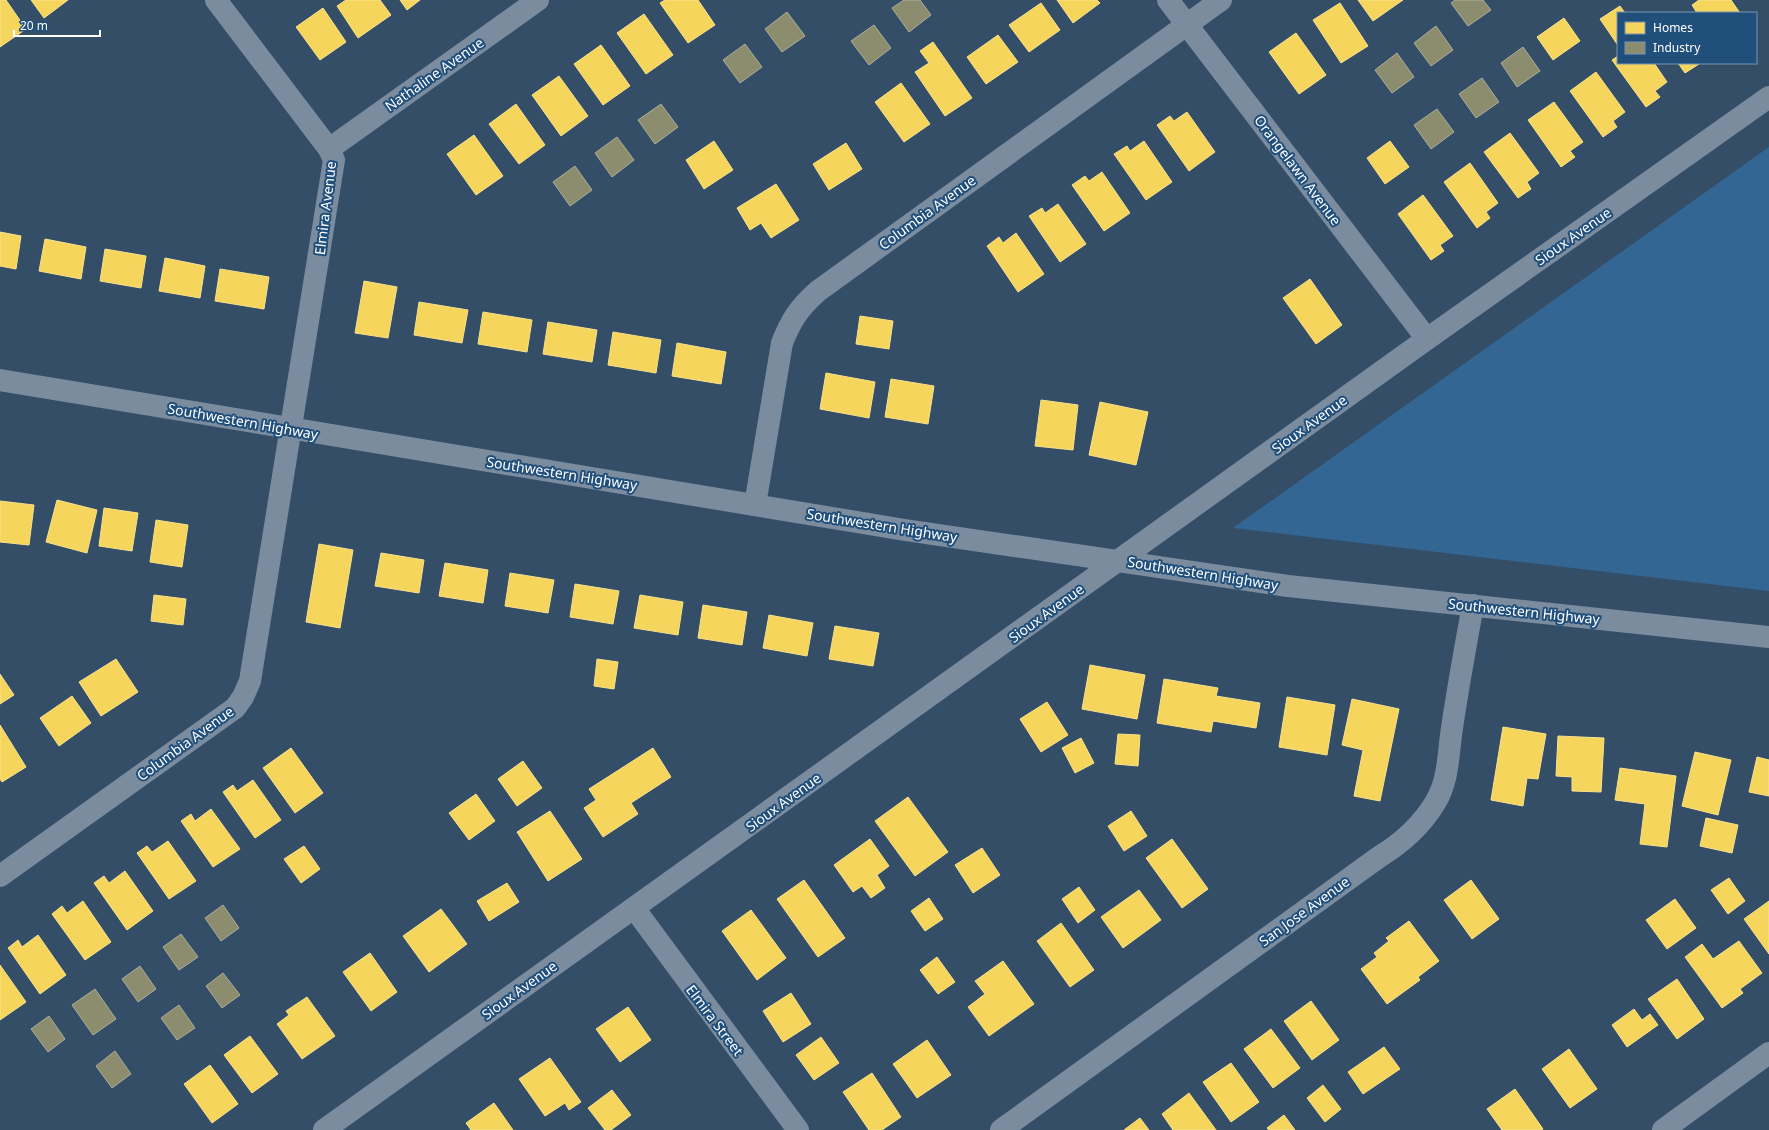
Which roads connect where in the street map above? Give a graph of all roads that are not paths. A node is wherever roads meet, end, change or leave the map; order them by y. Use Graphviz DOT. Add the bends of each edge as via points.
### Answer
graph roads {
  1 [pos="216,0"];
  2 [pos="538,0"];
  3 [pos="1168,0"];
  4 [pos="1221,0"];
  5 [pos="1187,24"];
  6 [pos="1769,97"];
  7 [pos="329,148"];
  8 [pos="1427,339"];
  9 [pos="0,380"];
  10 [pos="291,428"];
  11 [pos="755,505"];
  12 [pos="1120,561"];
  13 [pos="1473,606"];
  14 [pos="1769,637"];
  15 [pos="0,876"];
  16 [pos="634,908"];
  17 [pos="1769,1053"];
  18 [pos="324,1130"];
  19 [pos="798,1130"];
  20 [pos="1002,1130"];
  21 [pos="1663,1130"];
  1 -- 7 [label="street, Elmira Avenue"];
  2 -- 7 [label="street, Nathaline Avenue"];
  3 -- 5 [label="street, Orangelawn Avenue"];
  4 -- 5 [label="street, Columbia Avenue"];
  5 -- 8 [label="street, Orangelawn Avenue"];
  5 -- 11 [label="street, Columbia Avenue" via="818,291 801,306 790,323 782,343"];
  6 -- 8 [label="street, Sioux Avenue"];
  7 -- 10 [label="street, Elmira Avenue" via="334,160"];
  8 -- 12 [label="street, Sioux Avenue"];
  9 -- 10 [label="street, Southwestern Highway"];
  10 -- 11 [label="street, Southwestern Highway"];
  10 -- 15 [label="street, Columbia Avenue" via="250,681 243,697 235,708"];
  11 -- 12 [label="street, Southwestern Highway"];
  12 -- 13 [label="street, Southwestern Highway" via="1288,586"];
  12 -- 16 [label="street, Sioux Avenue"];
  13 -- 14 [label="street, Southwestern Highway"];
  13 -- 20 [label="street, San Jose Avenue" via="1451,735 1448,770 1436,802 1416,829 1396,847"];
  16 -- 18 [label="street, Sioux Avenue"];
  16 -- 19 [label="street, Elmira Street"];
  17 -- 21 [label="street"];
}
